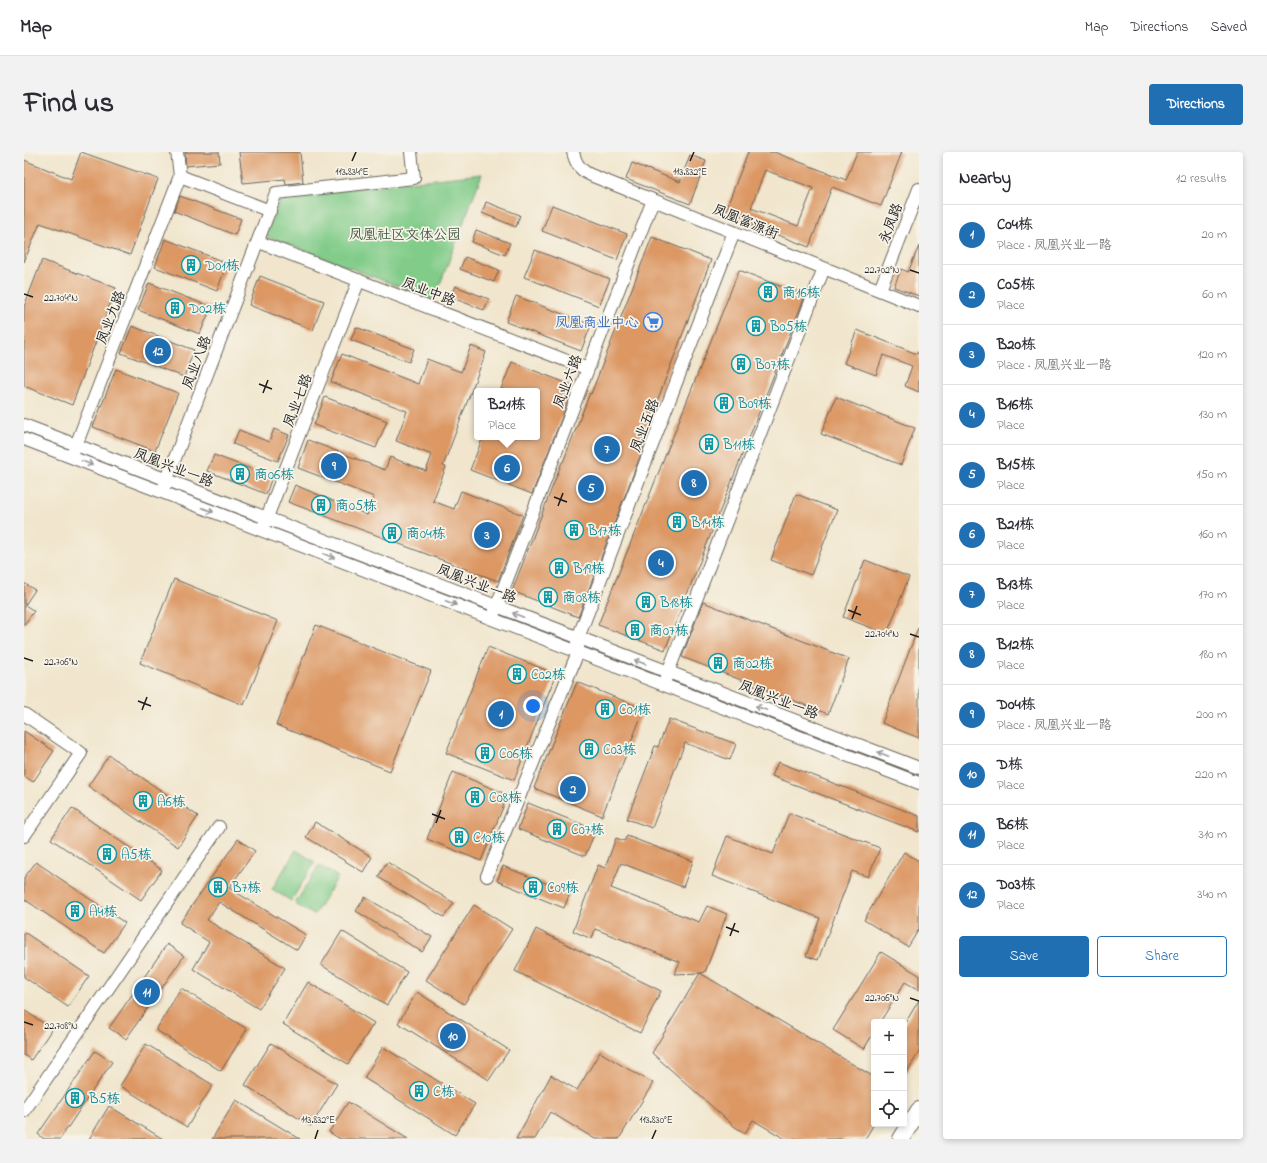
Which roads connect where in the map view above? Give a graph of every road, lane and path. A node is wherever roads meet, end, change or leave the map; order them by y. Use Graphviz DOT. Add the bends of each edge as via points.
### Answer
graph roads {
  1 [pos="177,152"];
  2 [pos="411,152"];
  3 [pos="572,152"];
  4 [pos="178,182"];
  5 [pos="919,189"];
  6 [pos="653,200"];
  7 [pos="270,211"];
  8 [pos="734,232"];
  9 [pos="259,242"];
  10 [pos="824,268"];
  11 [pos="359,280"];
  12 [pos="880,290"];
  13 [pos="919,306"];
  14 [pos="588,369"];
  15 [pos="24,425"];
  16 [pos="24,439"];
  17 [pos="76,445"];
  18 [pos="72,458"];
  19 [pos="167,480"];
  20 [pos="162,492"];
  21 [pos="267,518"];
  22 [pos="262,531"];
  23 [pos="496,606"];
  24 [pos="492,619"];
  25 [pos="578,638"];
  26 [pos="578,652"];
  27 [pos="668,672"];
  28 [pos="664,685"];
  29 [pos="24,714"];
  30 [pos="919,768"];
  31 [pos="919,782"];
  32 [pos="219,827"];
  33 [pos="24,836"];
  34 [pos="487,876"];
  35 [pos="24,1110"];
  36 [pos="919,1110"];
  37 [pos="901,1139"];
  1 -- 4 [label="street"];
  2 -- 7 [label="street, 凤业八路" via="414,178 276,193"];
  3 -- 6 [label="street, 凤凰富源街" via="575,161 584,172"];
  4 -- 7 [label="street"];
  4 -- 17 [label="street, 凤业九路"];
  5 -- 12 [label="street, 永凤路"];
  6 -- 8 [label="street, 凤凰富源街"];
  6 -- 14 [label="street, 凤业六路"];
  7 -- 9 [label="street, 凤业八路"];
  8 -- 10 [label="street, 凤凰富源街"];
  8 -- 25 [label="street, 凤业五路"];
  9 -- 11 [label="street, 凤业中路"];
  9 -- 19 [label="street, 凤业八路"];
  10 -- 12 [label="street, 凤凰富源街"];
  10 -- 27 [label="street"];
  11 -- 14 [label="street, 凤业中路"];
  11 -- 21 [label="street, 凤业七路"];
  12 -- 13 [label="street, 凤凰富源街"];
  14 -- 23 [label="street, 凤业六路"];
  15 -- 17 [label="street, 凤凰兴业一路"];
  16 -- 18 [label="street, 凤凰兴业一路"];
  17 -- 18 [label="street, 凤业九路"];
  17 -- 19 [label="street, 凤凰兴业一路"];
  18 -- 20 [label="street, 凤凰兴业一路, one-way"];
  19 -- 20 [label="street, 凤业八路"];
  19 -- 21 [label="street, 凤凰兴业一路"];
  20 -- 22 [label="street, 凤凰兴业一路, one-way"];
  21 -- 22 [label="street, 凤业七路"];
  21 -- 23 [label="street, 凤凰兴业一路"];
  22 -- 24 [label="street, 凤凰兴业一路, one-way"];
  23 -- 24 [label="street, 凤业六路"];
  25 -- 23 [label="street, 凤凰兴业一路, one-way"];
  24 -- 26 [label="street, 凤凰兴业一路"];
  25 -- 26 [label="street, 凤业五路"];
  27 -- 25 [label="street, 凤凰兴业一路, one-way"];
  26 -- 28 [label="street, 凤凰兴业一路"];
  26 -- 34 [label="street"];
  27 -- 28 [label="street"];
  30 -- 27 [label="street, 凤凰兴业一路, one-way"];
  28 -- 31 [label="street, 凤凰兴业一路"];
  29 -- 33 [label="street" via="81,753"];
  32 -- 35 [label="street"];
  36 -- 37 [label="main road"];
}
